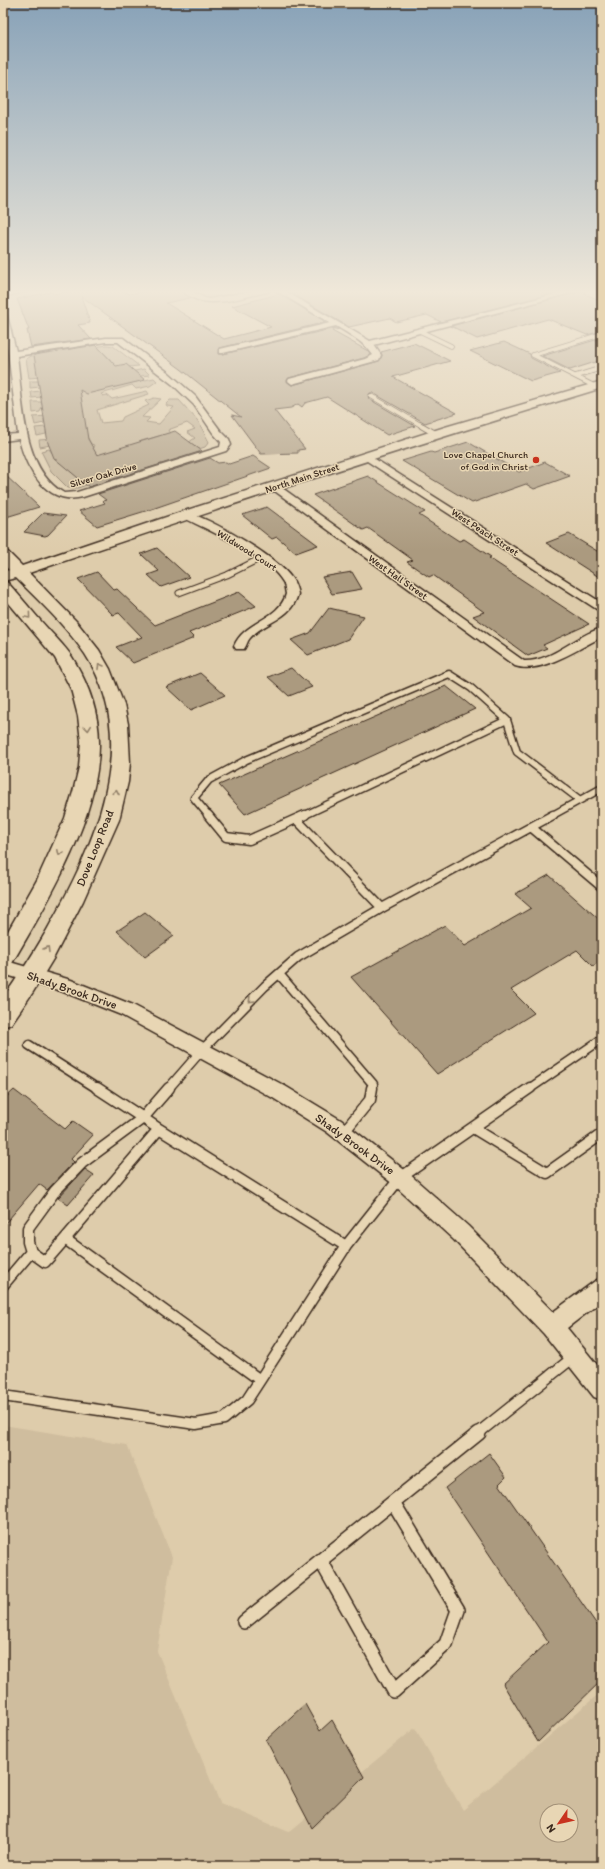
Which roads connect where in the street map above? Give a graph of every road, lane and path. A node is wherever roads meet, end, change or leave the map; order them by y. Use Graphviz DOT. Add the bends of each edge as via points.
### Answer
graph roads {
  1 [pos="15,377"];
  2 [pos="166,377"];
  3 [pos="306,377"];
  4 [pos="579,377"];
  5 [pos="292,381"];
  6 [pos="598,385"];
  7 [pos="371,396"];
  8 [pos="3,431"];
  9 [pos="22,432"];
  10 [pos="436,434"];
  11 [pos="3,438"];
  12 [pos="367,457"];
  13 [pos="275,486"];
  14 [pos="186,515"];
  15 [pos="3,555"];
  16 [pos="263,557"];
  17 [pos="18,572"];
  18 [pos="3,577"];
  19 [pos="3,586"];
  20 [pos="179,593"];
  21 [pos="602,608"];
  22 [pos="602,632"];
  23 [pos="240,646"];
  24 [pos="507,720"];
  25 [pos="602,788"];
  26 [pos="580,800"];
  27 [pos="296,819"];
  28 [pos="531,828"];
  29 [pos="602,887"];
  30 [pos="382,908"];
  31 [pos="3,959"];
  32 [pos="3,967"];
  33 [pos="279,974"];
  34 [pos="31,976"];
  35 [pos="3,1017"];
  36 [pos="602,1039"];
  37 [pos="29,1045"];
  38 [pos="202,1050"];
  39 [pos="143,1118"];
  40 [pos="473,1128"];
  41 [pos="159,1129"];
  42 [pos="343,1133"];
  43 [pos="602,1134"];
  44 [pos="400,1178"];
  45 [pos="65,1239"];
  46 [pos="346,1246"];
  47 [pos="31,1252"];
  48 [pos="3,1284"];
  49 [pos="602,1288"];
  50 [pos="552,1326"];
  51 [pos="576,1356"];
  52 [pos="260,1380"];
  53 [pos="602,1389"];
  54 [pos="3,1396"];
  55 [pos="394,1502"];
  56 [pos="321,1560"];
  57 [pos="244,1622"];
  1 -- 9 [label="street, Silver Oak Drive"];
  2 -- 9 [label="street, Silver Oak Drive" via="192,398 205,413 226,441 223,449 69,496 59,495 39,474 30,459"];
  3 -- 5 [label="street"];
  4 -- 6 [label="lane"];
  6 -- 10 [label="main road, North Main Street"];
  7 -- 10 [label="lane"];
  8 -- 9 [label="street"];
  9 -- 11 [label="street"];
  10 -- 12 [label="main road, North Main Street"];
  12 -- 13 [label="main road, North Main Street"];
  12 -- 21 [label="street, West Peach Street"];
  13 -- 14 [label="main road, North Main Street"];
  13 -- 22 [label="street, West Hall Street" via="354,546 511,659 523,665 544,660"];
  14 -- 16 [label="street, Wildwood Court"];
  14 -- 17 [label="main road, North Main Street"];
  15 -- 17 [label="main road, Dove Loop Road"];
  16 -- 20 [label="lane" via="227,576"];
  16 -- 23 [label="street, Wildwood Court" via="285,575 292,595 287,605 276,616 242,638"];
  17 -- 18 [label="main road, North Main Street"];
  34 -- 17 [label="main road, Dove Loop Road, one-way" via="70,908 109,819 119,774 120,726 110,687 93,654"];
  19 -- 31 [label="main road, one-way" via="67,663 87,713 90,751 84,794 71,831 36,902"];
  24 -- 26 [label="lane" via="517,752"];
  24 -- 27 [label="lane"];
  24 -- 27 [label="lane" via="471,688 449,674 246,760 209,780 194,798 226,837 249,840"];
  25 -- 26 [label="lane"];
  26 -- 28 [label="lane"];
  27 -- 30 [label="lane"];
  28 -- 29 [label="lane"];
  28 -- 30 [label="lane"];
  30 -- 33 [label="lane" via="298,957"];
  32 -- 34 [label="street, Shady Brook Drive"];
  33 -- 38 [label="lane, one-way"];
  33 -- 42 [label="lane" via="373,1084 370,1100"];
  34 -- 35 [label="main road, Dove Loop Road"];
  34 -- 38 [label="street, Shady Brook Drive" via="65,985 127,1010"];
  36 -- 40 [label="lane"];
  37 -- 39 [label="lane"];
  38 -- 39 [label="lane"];
  38 -- 42 [label="street, Shady Brook Drive" via="279,1092"];
  39 -- 41 [label="lane"];
  39 -- 47 [label="lane" via="82,1163 54,1191 28,1228"];
  40 -- 43 [label="lane" via="547,1173"];
  40 -- 44 [label="lane"];
  41 -- 45 [label="lane"];
  41 -- 46 [label="lane"];
  42 -- 44 [label="street, Shady Brook Drive"];
  44 -- 46 [label="lane"];
  44 -- 50 [label="street, Shady Brook Drive" via="462,1233"];
  45 -- 47 [label="lane" via="45,1262"];
  45 -- 52 [label="lane"];
  46 -- 52 [label="lane"];
  47 -- 48 [label="lane"];
  49 -- 50 [label="street"];
  50 -- 51 [label="street, Shady Brook Drive"];
  51 -- 53 [label="street, Shady Brook Drive"];
  51 -- 55 [label="lane"];
  52 -- 54 [label="lane" via="247,1400 224,1419 196,1424"];
  55 -- 56 [label="lane"];
  55 -- 56 [label="lane" via="458,1610 446,1644 394,1691"];
  56 -- 57 [label="lane"];
}
